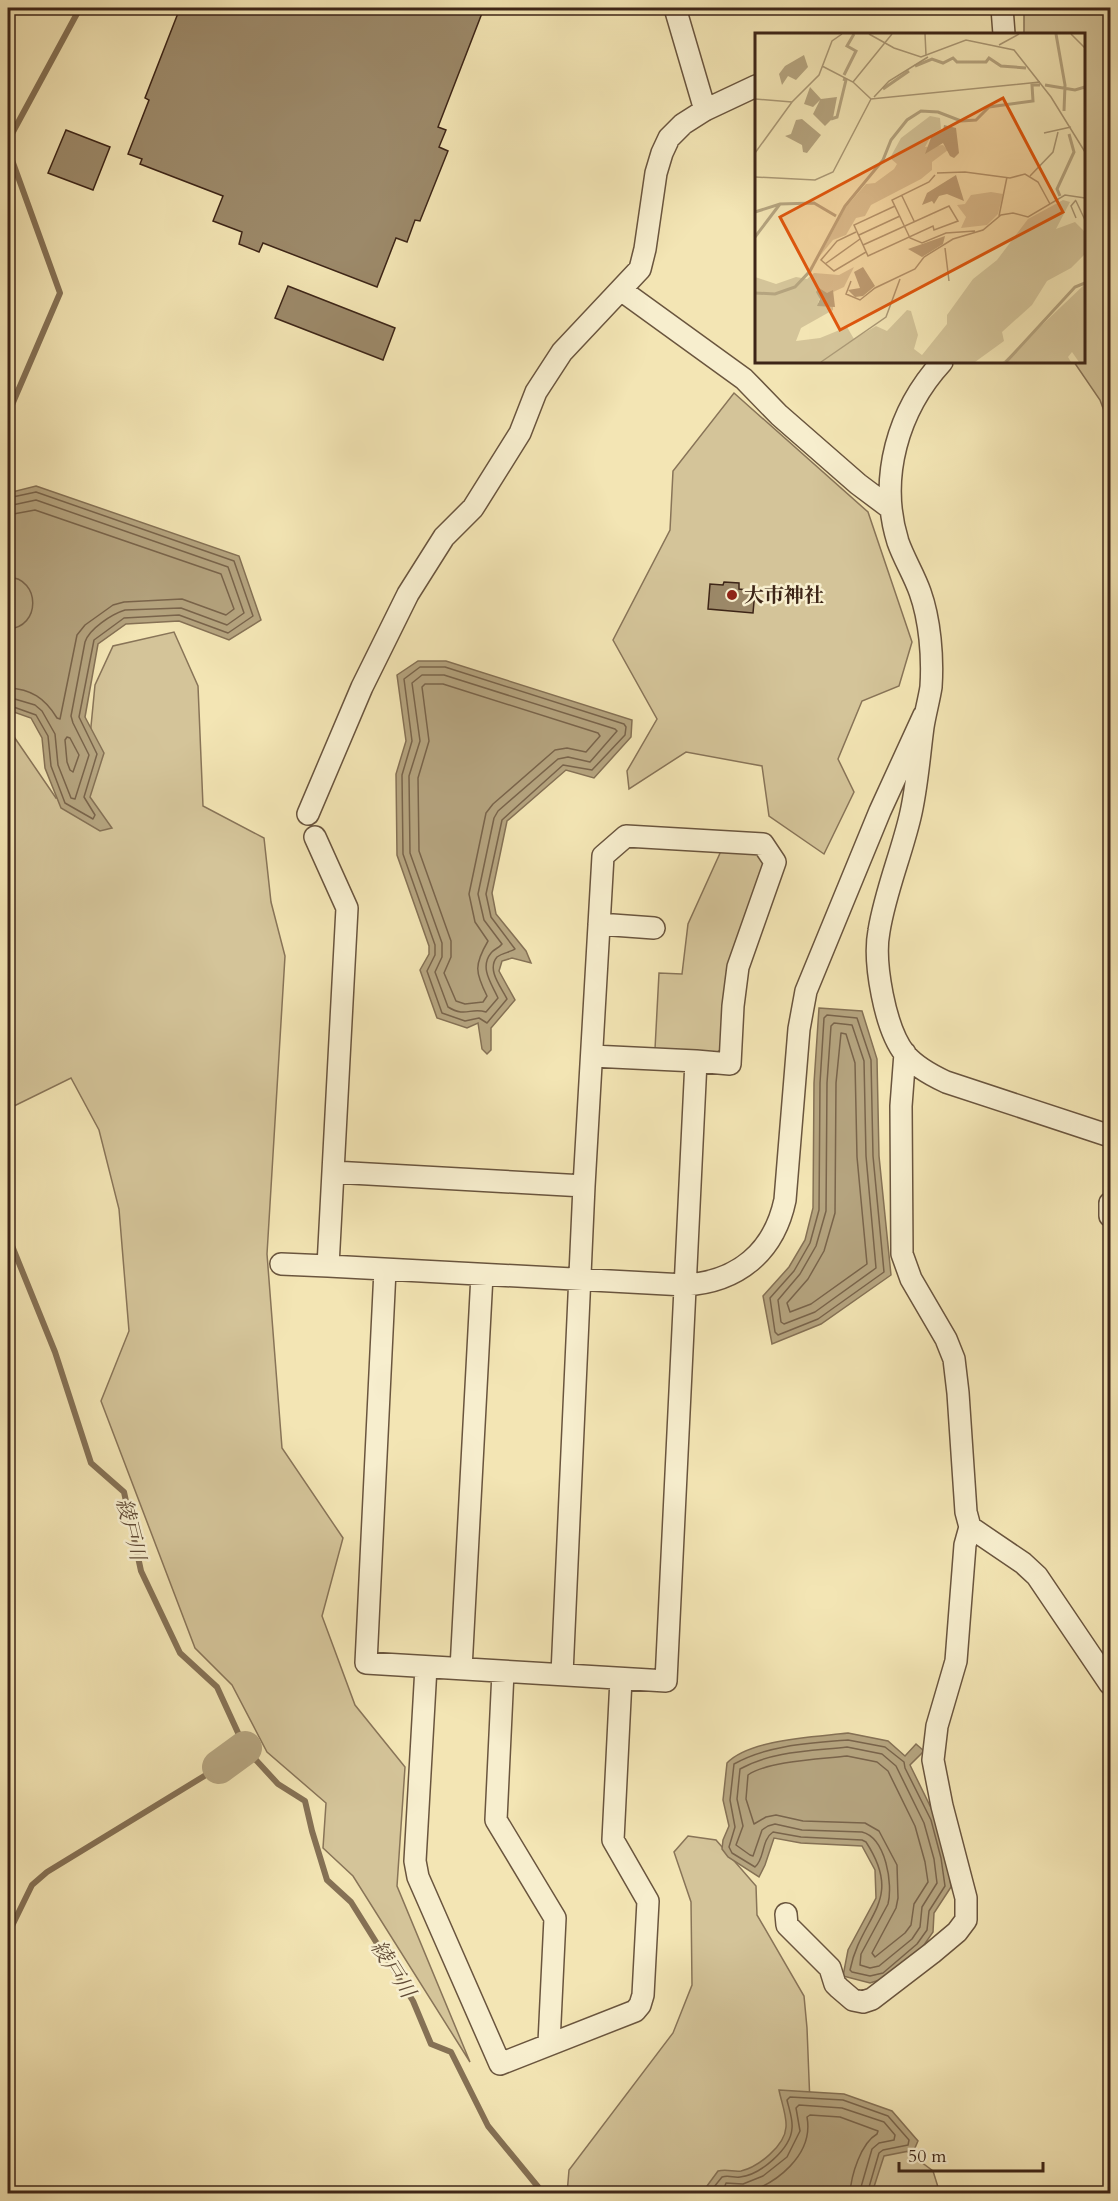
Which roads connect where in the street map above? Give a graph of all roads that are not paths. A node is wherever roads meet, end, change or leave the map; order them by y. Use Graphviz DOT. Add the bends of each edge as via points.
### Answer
graph roads {
  1 [pos="675,8"];
  2 [pos="1002,8"];
  3 [pos="1004,33"];
  4 [pos="755,86"];
  5 [pos="705,110"];
  6 [pos="621,290"];
  7 [pos="941,363"];
  8 [pos="890,508"];
  9 [pos="924,715"];
  10 [pos="308,814"];
  11 [pos="315,837"];
  12 [pos="599,924"];
  13 [pos="654,928"];
  14 [pos="904,1053"];
  15 [pos="592,1056"];
  16 [pos="696,1061"];
  17 [pos="1110,1136"];
  18 [pos="333,1172"];
  19 [pos="584,1186"];
  20 [pos="1110,1203"];
  21 [pos="1110,1216"];
  22 [pos="281,1264"];
  23 [pos="328,1266"];
  24 [pos="385,1270"];
  25 [pos="482,1275"];
  26 [pos="581,1280"];
  27 [pos="686,1286"];
  28 [pos="970,1527"];
  29 [pos="426,1667"];
  30 [pos="461,1669"];
  31 [pos="503,1672"];
  32 [pos="562,1674"];
  33 [pos="621,1679"];
  34 [pos="1110,1684"];
  35 [pos="786,1914"];
  36 [pos="549,2043"];
  1 -- 5 [label="street"];
  2 -- 3 [label="street"];
  4 -- 5 [label="street"];
  5 -- 6 [label="street" via="669,138 662,153 640,269"];
  6 -- 8 [label="street" via="744,379 858,484"];
  6 -- 10 [label="street" via="562,352 536,392 520,433 473,508 444,537 408,594 362,687"];
  7 -- 8 [label="street" via="921,387 904,420 892,465"];
  8 -- 9 [label="street" via="898,543 920,593 929,626 930,687"];
  9 -- 14 [label="street" via="911,814 879,932 880,983"];
  9 -- 27 [label="street" via="806,991 782,1216 770,1241 748,1264 714,1282"];
  11 -- 18 [label="street" via="347,908"];
  12 -- 13 [label="street"];
  12 -- 15 [label="street"];
  12 -- 16 [label="street" via="603,856 626,836 762,844 775,862 738,967 730,1064"];
  14 -- 17 [label="street" via="946,1082"];
  14 -- 28 [label="street" via="902,1254 911,1279 954,1359"];
  15 -- 16 [label="street"];
  15 -- 19 [label="street"];
  16 -- 27 [label="street"];
  18 -- 19 [label="street"];
  18 -- 23 [label="street"];
  19 -- 26 [label="street"];
  20 -- 21 [label="street"];
  22 -- 23 [label="street"];
  23 -- 24 [label="street"];
  24 -- 25 [label="street"];
  24 -- 29 [label="street" via="366,1663"];
  25 -- 26 [label="street"];
  25 -- 30 [label="street"];
  26 -- 27 [label="street"];
  26 -- 32 [label="street"];
  27 -- 33 [label="street" via="666,1681"];
  28 -- 34 [label="street" via="1037,1576"];
  28 -- 35 [label="street" via="965,1545 956,1661 937,1726 933,1760 966,1898 963,1926 872,1999 858,2001 835,1984 830,1968 787,1925"];
  29 -- 30 [label="street"];
  29 -- 36 [label="street" via="415,1861 418,1877 500,2064"];
  30 -- 31 [label="street"];
  31 -- 32 [label="street"];
  31 -- 36 [label="street" via="496,1820 555,1918"];
  32 -- 33 [label="street"];
  33 -- 36 [label="street" via="613,1840 648,1901 643,1995 635,2011"];
}
